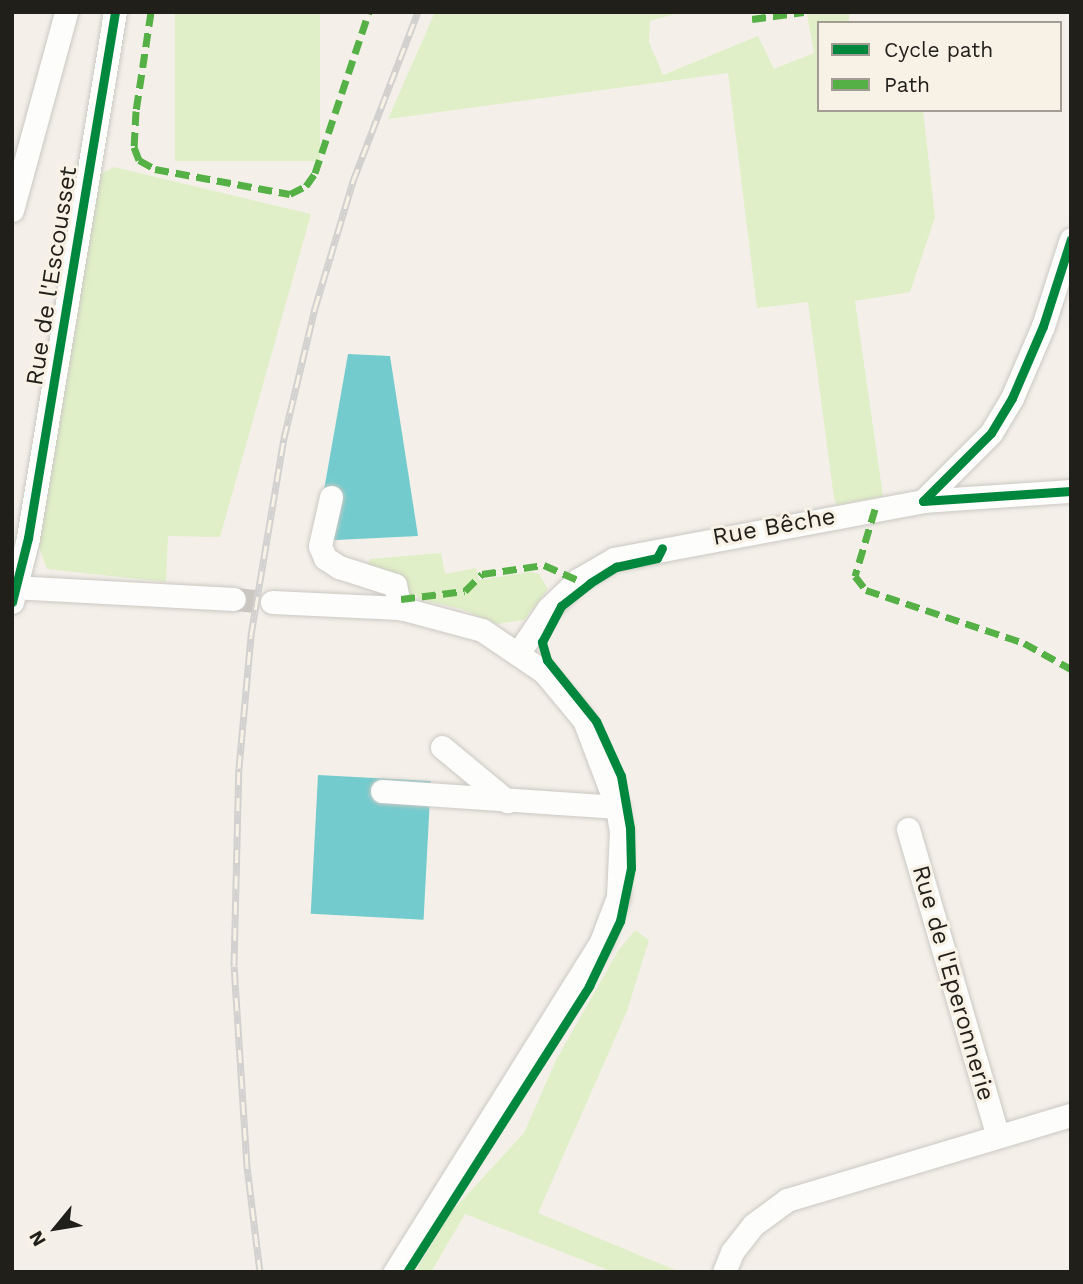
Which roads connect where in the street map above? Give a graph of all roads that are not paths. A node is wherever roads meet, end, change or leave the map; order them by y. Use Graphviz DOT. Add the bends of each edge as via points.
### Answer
graph roads {
  1 [pos="66,12"];
  2 [pos="115,12"];
  3 [pos="12,210"];
  4 [pos="1071,239"];
  5 [pos="1071,491"];
  6 [pos="331,497"];
  7 [pos="923,501"];
  8 [pos="15,592"];
  9 [pos="234,600"];
  10 [pos="272,603"];
  11 [pos="400,608"];
  12 [pos="519,652"];
  13 [pos="442,747"];
  14 [pos="382,791"];
  15 [pos="507,801"];
  16 [pos="617,807"];
  17 [pos="908,830"];
  18 [pos="1071,1115"];
  19 [pos="998,1136"];
  20 [pos="395,1272"];
  21 [pos="724,1272"];
  1 -- 3 [label="street"];
  2 -- 8 [label="street, Rue de l'Escousset"];
  4 -- 7 [label="street" via="1043,326 1012,398 991,433"];
  5 -- 7 [label="street, Rue Bêche"];
  6 -- 11 [label="street" via="320,546 325,558 395,585"];
  7 -- 12 [label="street, Rue Bêche" via="614,559 578,580 548,608"];
  8 -- 9 [label="street"];
  10 -- 11 [label="street"];
  11 -- 12 [label="street" via="456,620"];
  12 -- 16 [label="street" via="544,672 583,720"];
  13 -- 15 [label="street"];
  14 -- 15 [label="street"];
  15 -- 16 [label="street"];
  16 -- 20 [label="street" via="621,831 618,897 601,942"];
  17 -- 19 [label="street, Rue de l'Eperonnerie"];
  18 -- 19 [label="street"];
  19 -- 21 [label="street" via="787,1200 752,1225"];
}
